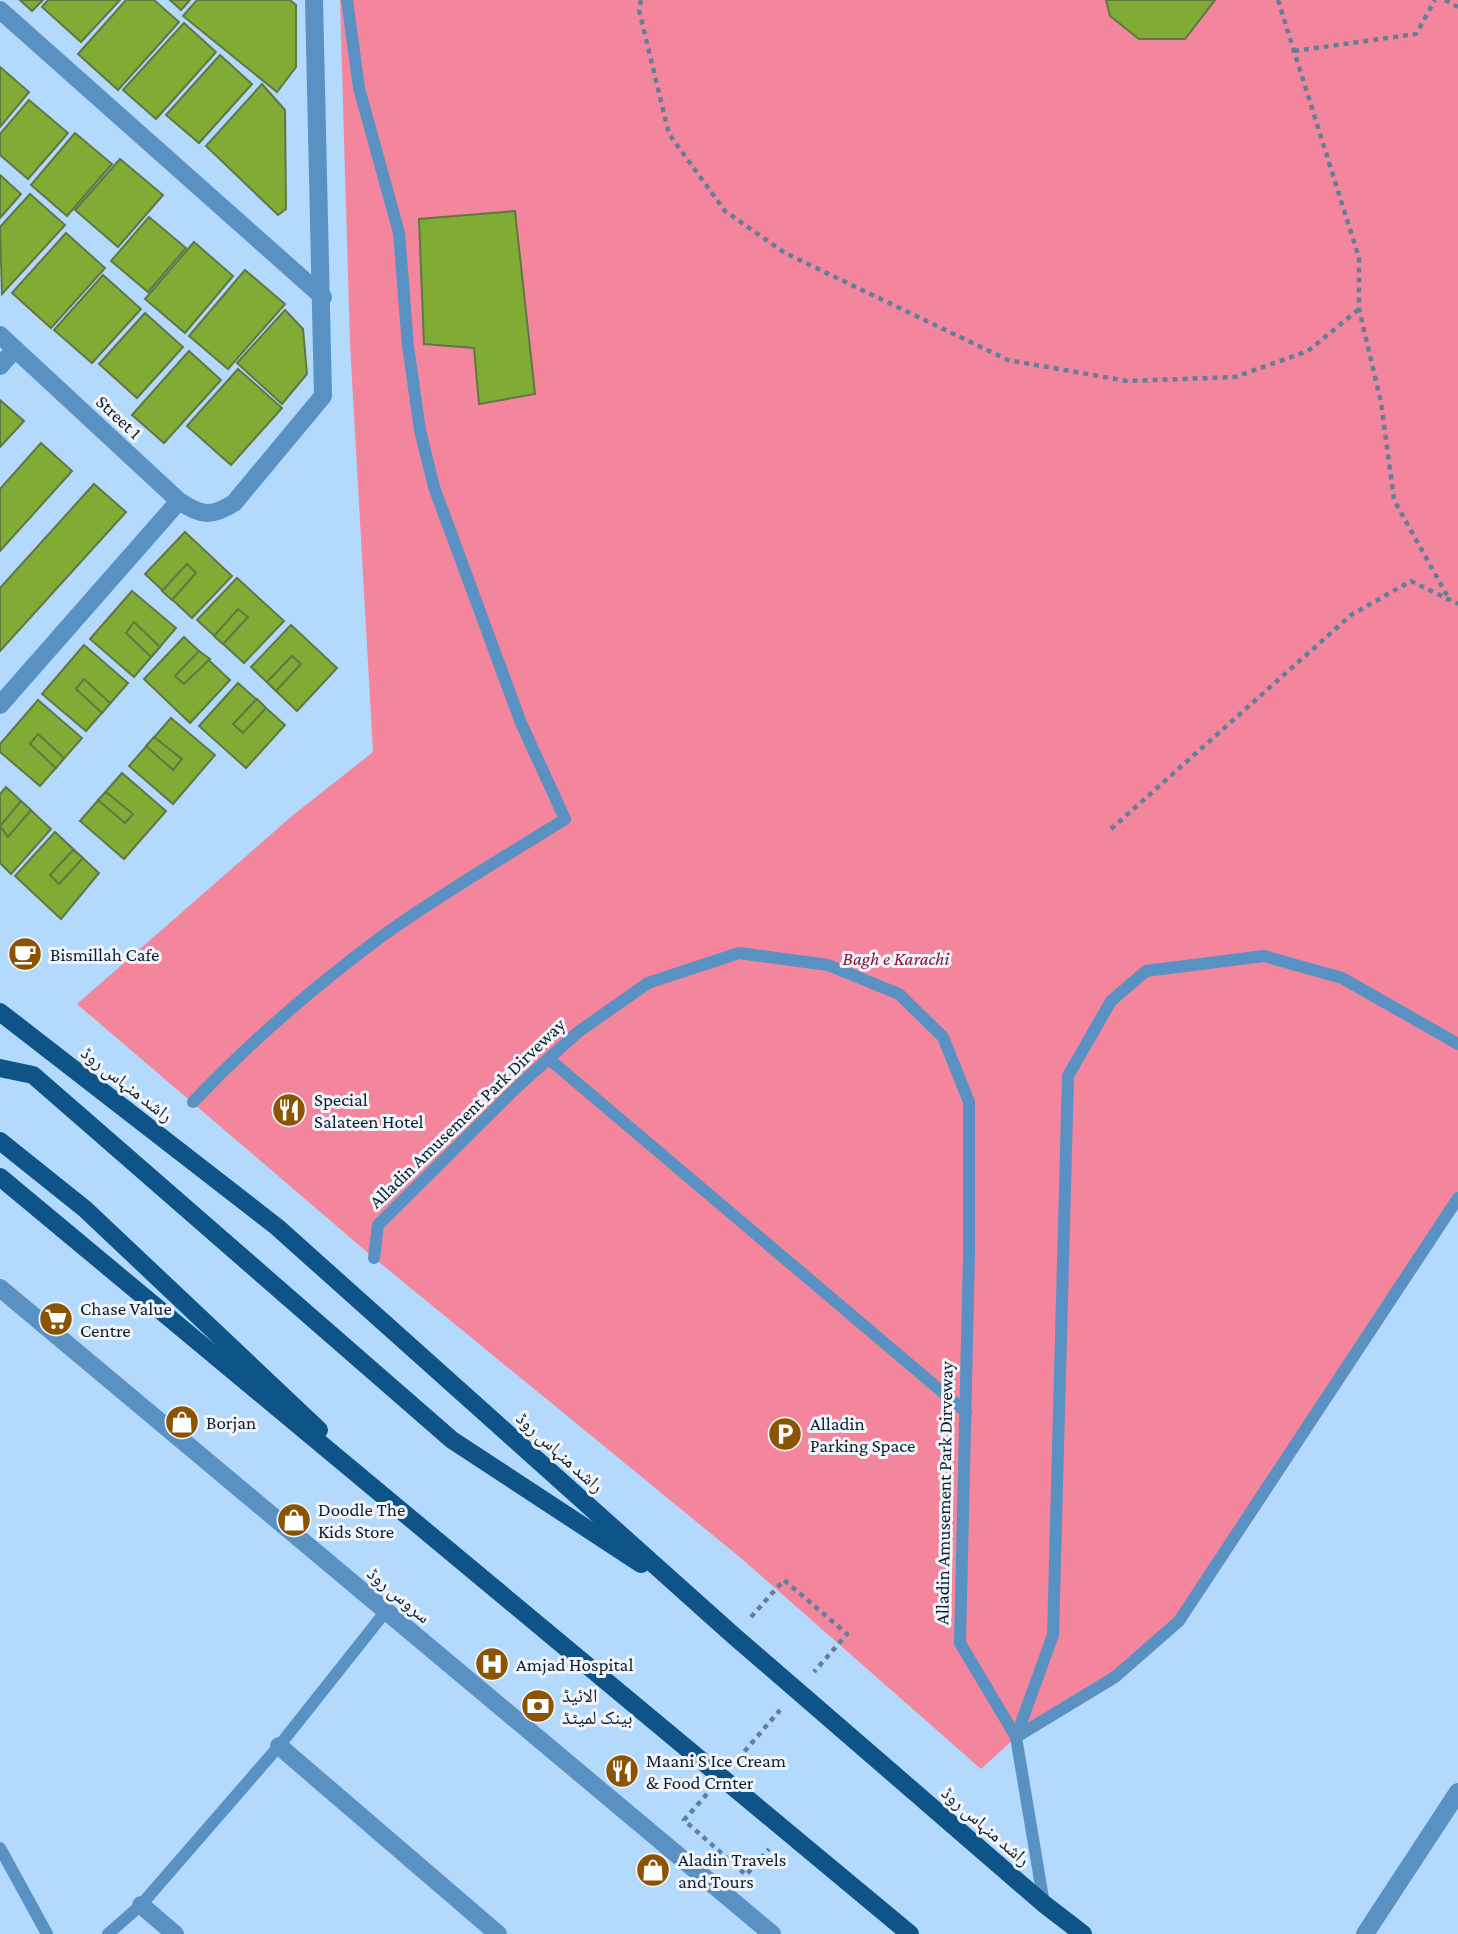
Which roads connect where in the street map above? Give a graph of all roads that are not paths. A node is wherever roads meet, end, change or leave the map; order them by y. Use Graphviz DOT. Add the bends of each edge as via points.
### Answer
graph roads {
  1 [pos="314,0"];
  2 [pos="347,0"];
  3 [pos="0,10"];
  4 [pos="323,297"];
  5 [pos="0,335"];
  6 [pos="15,349"];
  7 [pos="0,366"];
  8 [pos="179,501"];
  9 [pos="0,705"];
  10 [pos="0,1012"];
  11 [pos="1458,1044"];
  12 [pos="549,1059"];
  13 [pos="0,1068"];
  14 [pos="193,1102"];
  15 [pos="0,1141"];
  16 [pos="0,1177"];
  17 [pos="1458,1198"];
  18 [pos="374,1258"];
  19 [pos="0,1288"];
  20 [pos="966,1412"];
  21 [pos="454,1557"];
  22 [pos="694,1599"];
  23 [pos="386,1611"];
  24 [pos="1016,1737"];
  25 [pos="279,1746"];
  26 [pos="1458,1791"];
  27 [pos="0,1848"];
  28 [pos="1044,1904"];
  29 [pos="141,1905"];
  30 [pos="47,1934"];
  31 [pos="108,1934"];
  32 [pos="174,1934"];
  33 [pos="498,1934"];
  34 [pos="772,1934"];
  35 [pos="909,1934"];
  36 [pos="1083,1934"];
  37 [pos="1365,1934"];
  1 -- 4 [label="street"];
  2 -- 14 [label="lane" via="359,88 399,233 408,346 434,487 521,723 565,819 388,932 309,992"];
  3 -- 4 [label="street"];
  4 -- 8 [label="street, Street 1" via="323,396 234,502 217,513 198,514"];
  5 -- 6 [label="street, Street 1"];
  6 -- 7 [label="street"];
  6 -- 8 [label="street, Street 1"];
  8 -- 9 [label="street"];
  10 -- 22 [label="main road, راشد منہاس روڈ" via="277,1227"];
  11 -- 24 [label="lane" via="1342,978 1264,956 1146,971 1111,1001 1068,1076 1053,1635"];
  12 -- 18 [label="lane, Alladin Amusement Park Dirveway" via="378,1225"];
  12 -- 20 [label="lane"];
  12 -- 20 [label="lane, Alladin Amusement Park Dirveway" via="578,1032 648,983 738,953 828,965 899,994 943,1037 969,1101"];
  13 -- 22 [label="main road" via="33,1075 452,1440"];
  15 -- 21 [label="main road" via="85,1209"];
  16 -- 21 [label="main road"];
  17 -- 24 [label="lane" via="1179,1621 1115,1677"];
  19 -- 23 [label="street, سروس روڈ"];
  20 -- 24 [label="lane, Alladin Amusement Park Dirveway" via="960,1643"];
  21 -- 35 [label="main road"];
  22 -- 28 [label="main road, راشد منہاس روڈ"];
  23 -- 25 [label="lane"];
  23 -- 34 [label="street, سروس روڈ"];
  24 -- 28 [label="lane"];
  25 -- 29 [label="lane"];
  25 -- 33 [label="street"];
  26 -- 37 [label="street"];
  27 -- 30 [label="lane"];
  28 -- 36 [label="main road, راشد منہاس روڈ"];
  29 -- 31 [label="lane"];
  29 -- 32 [label="street"];
}
